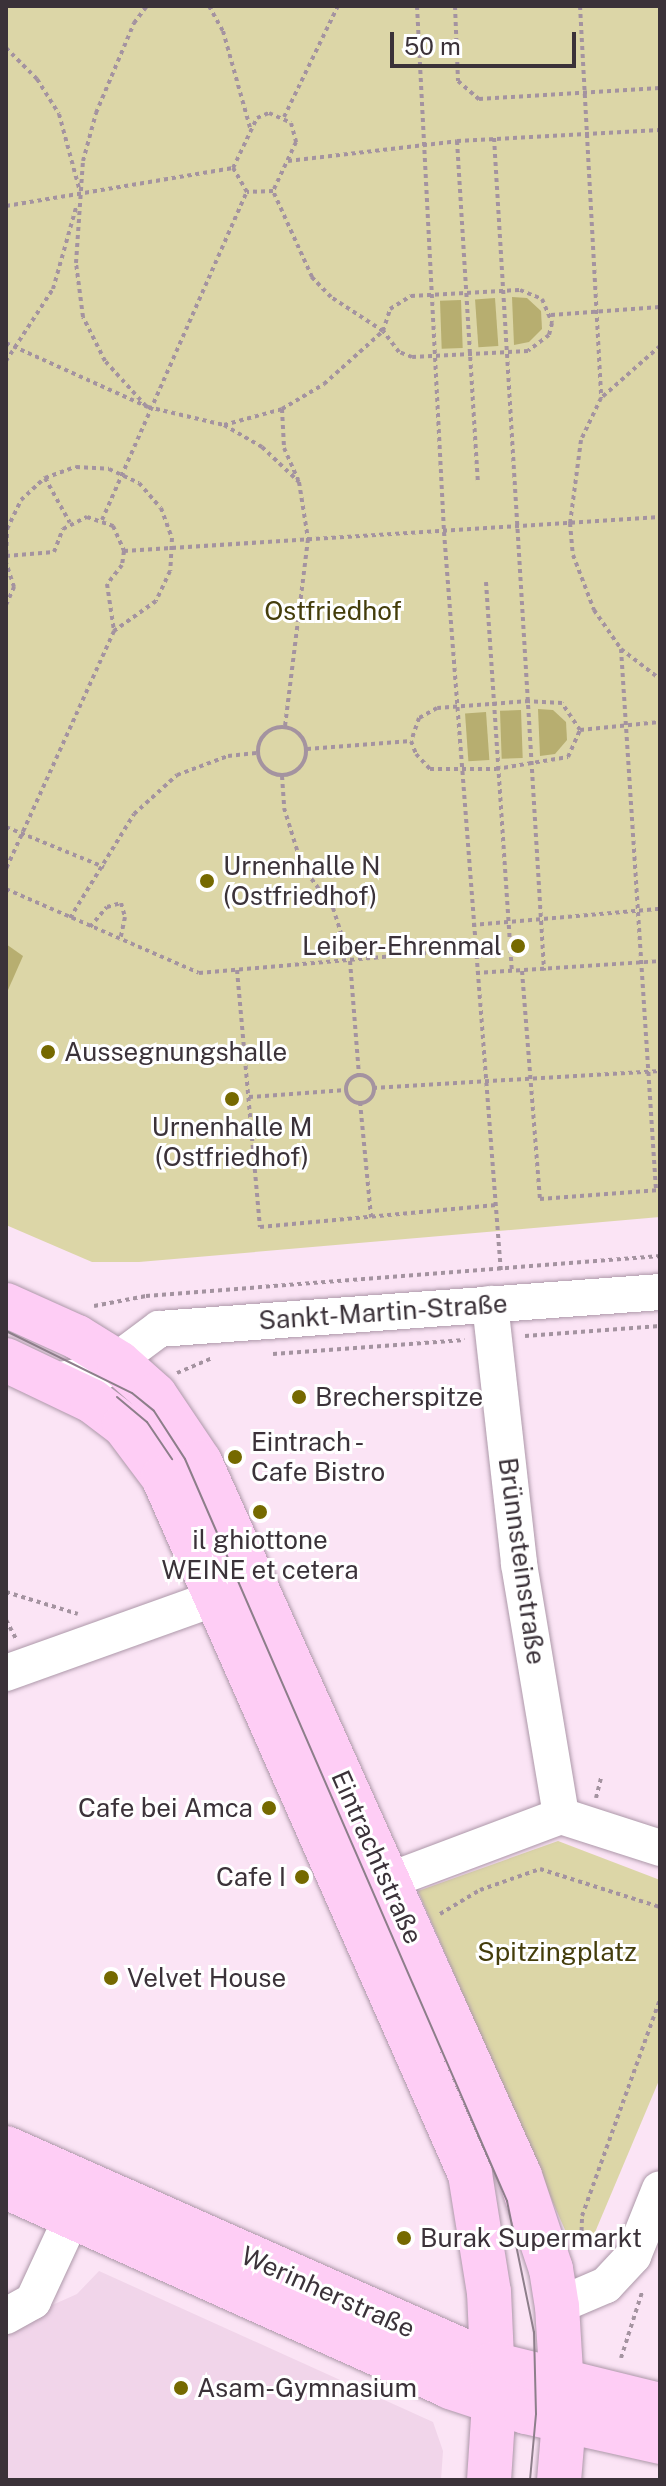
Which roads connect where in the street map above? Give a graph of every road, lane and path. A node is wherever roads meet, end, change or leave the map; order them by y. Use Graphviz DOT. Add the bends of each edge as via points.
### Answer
graph roads {
  1 [pos="147,6"];
  2 [pos="209,6"];
  3 [pos="338,6"];
  4 [pos="417,6"];
  5 [pos="455,6"];
  6 [pos="580,6"];
  7 [pos="6,48"];
  8 [pos="660,88"];
  9 [pos="585,94"];
  10 [pos="284,117"];
  11 [pos="251,129"];
  12 [pos="660,130"];
  13 [pos="589,134"];
  14 [pos="494,138"];
  15 [pos="457,141"];
  16 [pos="423,144"];
  17 [pos="288,161"];
  18 [pos="233,168"];
  19 [pos="273,191"];
  20 [pos="247,192"];
  21 [pos="80,193"];
  22 [pos="6,206"];
  23 [pos="503,291"];
  24 [pos="467,293"];
  25 [pos="430,295"];
  26 [pos="660,307"];
  27 [pos="598,310"];
  28 [pos="551,315"];
  29 [pos="383,331"];
  30 [pos="6,343"];
  31 [pos="660,346"];
  32 [pos="16,348"];
  33 [pos="508,352"];
  34 [pos="470,354"];
  35 [pos="433,355"];
  36 [pos="6,361"];
  37 [pos="601,398"];
  38 [pos="148,407"];
  39 [pos="282,409"];
  40 [pos="224,425"];
  41 [pos="121,473"];
  42 [pos="45,478"];
  43 [pos="478,480"];
  44 [pos="299,482"];
  45 [pos="660,517"];
  46 [pos="102,520"];
  47 [pos="70,523"];
  48 [pos="570,523"];
  49 [pos="518,527"];
  50 [pos="444,532"];
  51 [pos="308,539"];
  52 [pos="171,547"];
  53 [pos="124,551"];
  54 [pos="6,556"];
  55 [pos="486,582"];
  56 [pos="6,605"];
  57 [pos="114,631"];
  58 [pos="621,649"];
  59 [pos="660,679"];
  60 [pos="529,701"];
  61 [pos="492,704"];
  62 [pos="456,707"];
  63 [pos="660,722"];
  64 [pos="626,724"];
  65 [pos="285,727"];
  66 [pos="580,730"];
  67 [pos="411,741"];
  68 [pos="307,749"];
  69 [pos="258,753"];
  70 [pos="531,765"];
  71 [pos="496,769"];
  72 [pos="460,770"];
  73 [pos="282,776"];
  74 [pos="6,827"];
  75 [pos="21,833"];
  76 [pos="104,867"];
  77 [pos="6,869"];
  78 [pos="6,889"];
  79 [pos="660,909"];
  80 [pos="637,910"];
  81 [pos="70,918"];
  82 [pos="541,920"];
  83 [pos="508,922"];
  84 [pos="472,925"];
  85 [pos="90,927"];
  86 [pos="120,941"];
  87 [pos="474,949"];
  88 [pos="350,961"];
  89 [pos="660,961"];
  90 [pos="643,962"];
  91 [pos="237,970"];
  92 [pos="544,970"];
  93 [pos="512,971"];
  94 [pos="522,971"];
  95 [pos="476,973"];
  96 [pos="660,1071"];
  97 [pos="649,1072"];
  98 [pos="359,1075"];
  99 [pos="531,1077"];
  100 [pos="485,1080"];
  101 [pos="373,1088"];
  102 [pos="346,1090"];
  103 [pos="249,1097"];
  104 [pos="360,1102"];
  105 [pos="658,1190"];
  106 [pos="496,1205"];
  107 [pos="371,1217"];
  108 [pos="660,1256"];
  109 [pos="502,1268"];
  110 [pos="660,1292"];
  111 [pos="6,1305"];
  112 [pos="88,1307"];
  113 [pos="492,1321"];
  114 [pos="660,1326"];
  115 [pos="256,1355"];
  116 [pos="225,1357"];
  117 [pos="6,1360"];
  118 [pos="119,1363"];
  119 [pos="176,1374"];
  120 [pos="54,1381"];
  121 [pos="124,1425"];
  122 [pos="6,1592"];
  123 [pos="218,1597"];
  124 [pos="92,1619"];
  125 [pos="6,1673"];
  126 [pos="561,1816"];
  127 [pos="660,1848"];
  128 [pos="388,1881"];
  129 [pos="660,1907"];
  130 [pos="409,1928"];
  131 [pos="660,1999"];
  132 [pos="6,2148"];
  133 [pos="6,2187"];
  134 [pos="660,2189"];
  135 [pos="72,2217"];
  136 [pos="581,2260"];
  137 [pos="646,2279"];
  138 [pos="557,2306"];
  139 [pos="6,2316"];
  140 [pos="621,2358"];
  141 [pos="493,2384"];
  142 [pos="564,2402"];
  143 [pos="660,2405"];
  144 [pos="660,2442"];
  145 [pos="489,2480"];
  146 [pos="559,2480"];
  1 -- 21 [label="path" via="117,59 96,113"];
  2 -- 11 [label="path" via="223,31"];
  3 -- 10 [label="path"];
  4 -- 16 [label="path"];
  5 -- 9 [label="path" via="458,81 466,91 479,99"];
  6 -- 9 [label="path"];
  7 -- 21 [label="path" via="37,79 59,114"];
  8 -- 9 [label="path"];
  9 -- 13 [label="path"];
  10 -- 11 [label="path" via="266,114"];
  10 -- 17 [label="path" via="296,132"];
  11 -- 18 [label="path"];
  12 -- 13 [label="path"];
  13 -- 14 [label="path"];
  13 -- 27 [label="path"];
  14 -- 15 [label="path"];
  14 -- 23 [label="path"];
  15 -- 16 [label="path"];
  15 -- 24 [label="path"];
  16 -- 17 [label="path"];
  16 -- 25 [label="path"];
  17 -- 19 [label="path"];
  18 -- 20 [label="path"];
  18 -- 21 [label="path"];
  19 -- 20 [label="path"];
  19 -- 29 [label="path" via="312,277 351,312"];
  20 -- 38 [label="path"];
  21 -- 22 [label="path"];
  21 -- 32 [label="path" via="53,289"];
  21 -- 38 [label="path" via="76,263 83,317 105,361"];
  23 -- 24 [label="path"];
  23 -- 28 [label="path" via="532,292"];
  23 -- 33 [label="path"];
  24 -- 25 [label="path"];
  24 -- 34 [label="path"];
  25 -- 29 [label="path" via="399,300"];
  25 -- 35 [label="path"];
  26 -- 27 [label="path"];
  27 -- 28 [label="path"];
  27 -- 37 [label="path"];
  28 -- 33 [label="path" via="542,343 528,351"];
  29 -- 35 [label="path" via="399,352"];
  29 -- 39 [label="path" via="349,366"];
  30 -- 32 [label="path"];
  31 -- 37 [label="path"];
  32 -- 36 [label="path"];
  32 -- 38 [label="path"];
  33 -- 34 [label="path"];
  33 -- 49 [label="path"];
  34 -- 35 [label="path"];
  34 -- 43 [label="path"];
  35 -- 50 [label="path"];
  37 -- 48 [label="path" via="581,440"];
  38 -- 40 [label="path"];
  38 -- 41 [label="path"];
  39 -- 40 [label="path"];
  39 -- 44 [label="path" via="284,448"];
  40 -- 44 [label="path" via="262,447"];
  41 -- 42 [label="path" via="76,467"];
  41 -- 46 [label="path"];
  41 -- 52 [label="path" via="139,483 161,508"];
  42 -- 47 [label="path"];
  42 -- 54 [label="path" via="21,500 7,529"];
  44 -- 51 [label="path"];
  45 -- 48 [label="path"];
  46 -- 47 [label="path" via="87,517"];
  46 -- 53 [label="path" via="121,538"];
  47 -- 54 [label="path" via="56,540 54,552"];
  48 -- 49 [label="path"];
  48 -- 58 [label="path" via="582,582"];
  49 -- 50 [label="path"];
  49 -- 60 [label="path"];
  50 -- 51 [label="path"];
  50 -- 62 [label="path"];
  51 -- 52 [label="path"];
  51 -- 65 [label="path"];
  52 -- 53 [label="path"];
  52 -- 57 [label="path" via="170,571 156,601"];
  53 -- 57 [label="path" via="122,565 107,584"];
  54 -- 56 [label="path" via="14,587"];
  55 -- 61 [label="path"];
  57 -- 75 [label="path"];
  58 -- 59 [label="path"];
  58 -- 64 [label="path"];
  60 -- 61 [label="path"];
  60 -- 66 [label="path" via="562,703"];
  60 -- 70 [label="path"];
  61 -- 62 [label="path"];
  61 -- 71 [label="path"];
  62 -- 67 [label="path" via="427,711"];
  62 -- 72 [label="path"];
  63 -- 64 [label="path"];
  64 -- 66 [label="path"];
  64 -- 80 [label="path"];
  65 -- 68 [label="path" via="297,732"];
  65 -- 69 [label="path" via="265,734"];
  66 -- 70 [label="path" via="568,757"];
  67 -- 68 [label="path"];
  67 -- 72 [label="path" via="430,769"];
  68 -- 73 [label="path" via="302,765"];
  69 -- 73 [label="path" via="266,769"];
  69 -- 76 [label="path" via="228,756 177,775 134,814"];
  70 -- 71 [label="path"];
  70 -- 82 [label="path"];
  71 -- 72 [label="path"];
  71 -- 83 [label="path"];
  72 -- 84 [label="path"];
  73 -- 88 [label="path" via="284,808 302,866 333,908"];
  74 -- 75 [label="path"];
  75 -- 76 [label="path"];
  75 -- 77 [label="path"];
  76 -- 81 [label="path"];
  78 -- 81 [label="path"];
  79 -- 80 [label="path"];
  80 -- 82 [label="path"];
  80 -- 90 [label="path"];
  81 -- 85 [label="path"];
  82 -- 83 [label="path"];
  82 -- 92 [label="path"];
  83 -- 84 [label="path"];
  83 -- 93 [label="path"];
  84 -- 87 [label="path"];
  85 -- 86 [label="path"];
  85 -- 86 [label="path" via="107,907 121,903 125,907"];
  86 -- 91 [label="path" via="199,973"];
  87 -- 88 [label="path"];
  87 -- 95 [label="path"];
  88 -- 91 [label="path"];
  88 -- 98 [label="path"];
  89 -- 90 [label="path"];
  90 -- 92 [label="path"];
  90 -- 97 [label="path"];
  91 -- 103 [label="path"];
  92 -- 94 [label="path"];
  93 -- 94 [label="path"];
  93 -- 95 [label="path"];
  94 -- 99 [label="path"];
  95 -- 100 [label="path"];
  96 -- 97 [label="path"];
  97 -- 99 [label="path"];
  97 -- 105 [label="path"];
  98 -- 101 [label="path"];
  98 -- 102 [label="path"];
  99 -- 100 [label="path"];
  99 -- 105 [label="path" via="540,1199"];
  100 -- 101 [label="path"];
  100 -- 106 [label="path"];
  101 -- 104 [label="path"];
  102 -- 103 [label="path"];
  102 -- 104 [label="path"];
  103 -- 107 [label="path" via="260,1227"];
  104 -- 107 [label="path"];
  106 -- 107 [label="path"];
  106 -- 109 [label="path"];
  108 -- 109 [label="path"];
  109 -- 112 [label="path" via="146,1296"];
  110 -- 113 [label="street, Sankt-Martin-Straße"];
  111 -- 118 [label="main road, Eintrachtstraße"];
  113 -- 114 [label="path"];
  113 -- 115 [label="path"];
  113 -- 118 [label="street, Sankt-Martin-Straße" via="159,1329"];
  113 -- 126 [label="street, Brünnsteinstraße" via="519,1564"];
  116 -- 119 [label="path" via="190,1363"];
  117 -- 120 [label="main road, Eintrachtstraße"];
  118 -- 120 [label="street" via="100,1373"];
  118 -- 121 [label="street"];
  118 -- 128 [label="main road, Eintrachtstraße" via="155,1395 200,1462"];
  120 -- 121 [label="main road, Eintrachtstraße"];
  121 -- 123 [label="main road, Eintrachtstraße" via="163,1477"];
  122 -- 124 [label="path"];
  123 -- 125 [label="street"];
  123 -- 141 [label="main road, Eintrachtstraße" via="470,2174 483,2236"];
  126 -- 127 [label="street"];
  126 -- 128 [label="street"];
  128 -- 130 [label="main road, Eintrachtstraße"];
  129 -- 130 [label="path" via="540,1869 480,1890"];
  130 -- 138 [label="main road, Eintrachtstraße" via="520,2176 551,2269"];
  131 -- 136 [label="path" via="582,2216"];
  132 -- 141 [label="main road, Werinherstraße"];
  133 -- 135 [label="main road, Werinherstraße"];
  134 -- 138 [label="street" via="633,2256 606,2285"];
  135 -- 139 [label="street" via="33,2301"];
  135 -- 141 [label="main road, Werinherstraße"];
  137 -- 140 [label="path"];
  138 -- 142 [label="main road, Eintrachtstraße"];
  141 -- 142 [label="main road, Werinherstraße"];
  141 -- 145 [label="main road, Eintrachtstraße"];
  142 -- 143 [label="main road, Werinherstraße"];
  142 -- 144 [label="main road, Werinherstraße"];
  142 -- 146 [label="main road, Eintrachtstraße"];
}
